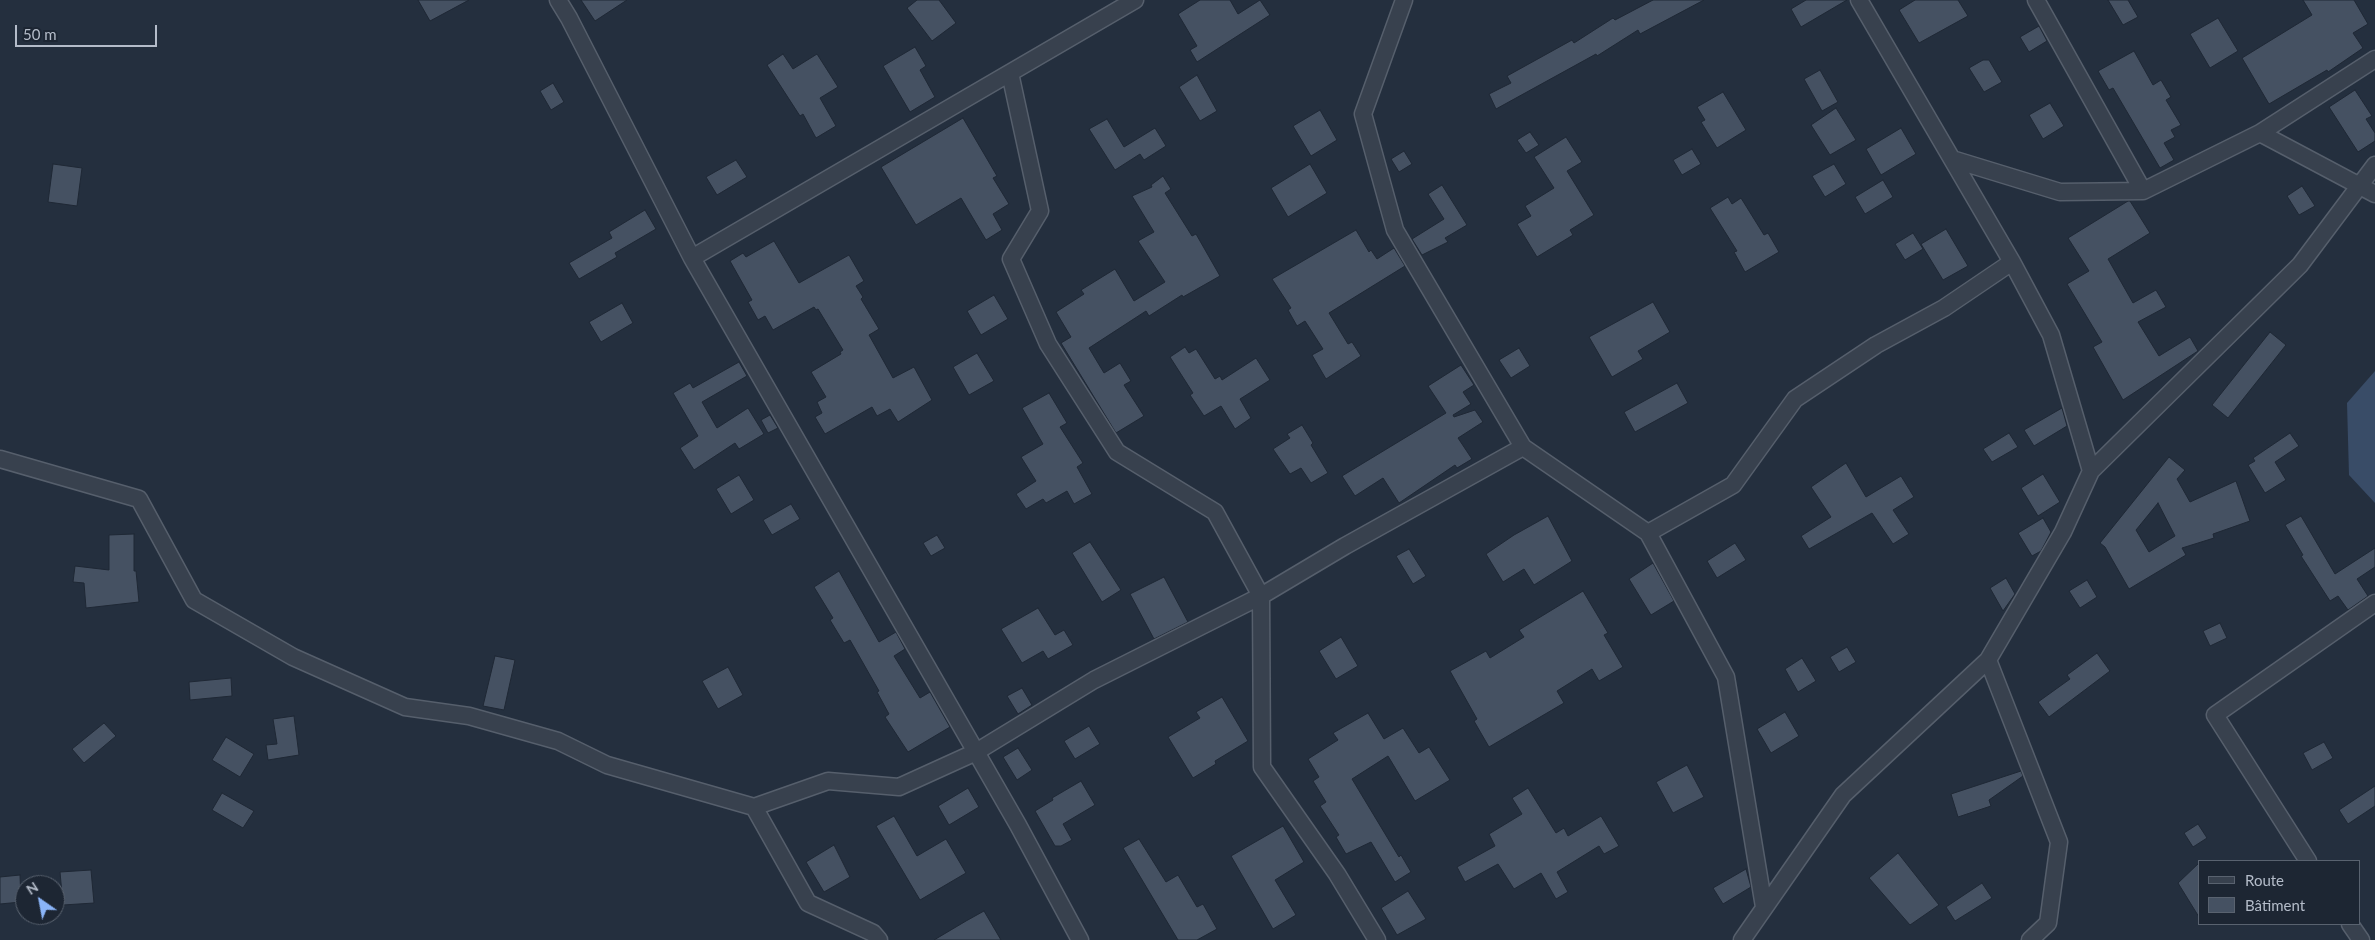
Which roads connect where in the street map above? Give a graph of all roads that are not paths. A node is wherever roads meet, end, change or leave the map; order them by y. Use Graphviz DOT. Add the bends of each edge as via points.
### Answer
graph roads {
  1 [pos="558,0"];
  2 [pos="1135,0"];
  3 [pos="1404,0"];
  4 [pos="1859,0"];
  5 [pos="2036,0"];
  6 [pos="2375,59"];
  7 [pos="1010,73"];
  8 [pos="2260,133"];
  9 [pos="1952,159"];
  10 [pos="2375,165"];
  11 [pos="2358,186"];
  12 [pos="2143,191"];
  13 [pos="2375,194"];
  14 [pos="692,258"];
  15 [pos="2012,262"];
  16 [pos="1523,447"];
  17 [pos="0,459"];
  18 [pos="2091,471"];
  19 [pos="1648,533"];
  20 [pos="1261,596"];
  21 [pos="2375,603"];
  22 [pos="1988,660"];
  23 [pos="976,752"];
  24 [pos="754,807"];
  25 [pos="2307,860"];
  26 [pos="1764,907"];
  27 [pos="2351,925"];
  28 [pos="879,940"];
  29 [pos="1080,940"];
  30 [pos="1377,940"];
  31 [pos="1742,940"];
  32 [pos="2030,940"];
  33 [pos="2361,940"];
  1 -- 14 [label="street"];
  2 -- 7 [label="street"];
  3 -- 16 [label="street" via="1363,114 1396,230"];
  4 -- 9 [label="street"];
  5 -- 12 [label="street"];
  6 -- 8 [label="street"];
  7 -- 14 [label="street"];
  7 -- 20 [label="street" via="1040,211 1011,259 1048,344 1117,452 1215,512"];
  8 -- 11 [label="street"];
  8 -- 12 [label="street"];
  9 -- 12 [label="street" via="2060,192"];
  9 -- 15 [label="street"];
  10 -- 11 [label="street"];
  11 -- 13 [label="street"];
  11 -- 18 [label="street" via="2300,265"];
  14 -- 23 [label="street"];
  15 -- 18 [label="street" via="2052,335"];
  15 -- 19 [label="street" via="1944,308 1876,345 1795,399 1733,485"];
  16 -- 19 [label="street"];
  16 -- 20 [label="street"];
  17 -- 24 [label="street" via="139,499 194,600 294,657 405,706 470,716 558,741 607,765"];
  18 -- 22 [label="street" via="2063,532"];
  19 -- 26 [label="street" via="1726,677"];
  20 -- 23 [label="street" via="1094,680"];
  20 -- 30 [label="street" via="1262,767 1337,874"];
  21 -- 25 [label="street" via="2215,715"];
  22 -- 26 [label="street" via="1843,796"];
  22 -- 32 [label="street" via="2059,842 2048,923"];
  23 -- 24 [label="street" via="899,787 828,781"];
  23 -- 29 [label="street"];
  24 -- 28 [label="street" via="808,903 873,933"];
  26 -- 31 [label="street"];
  27 -- 33 [label="street"];
}
